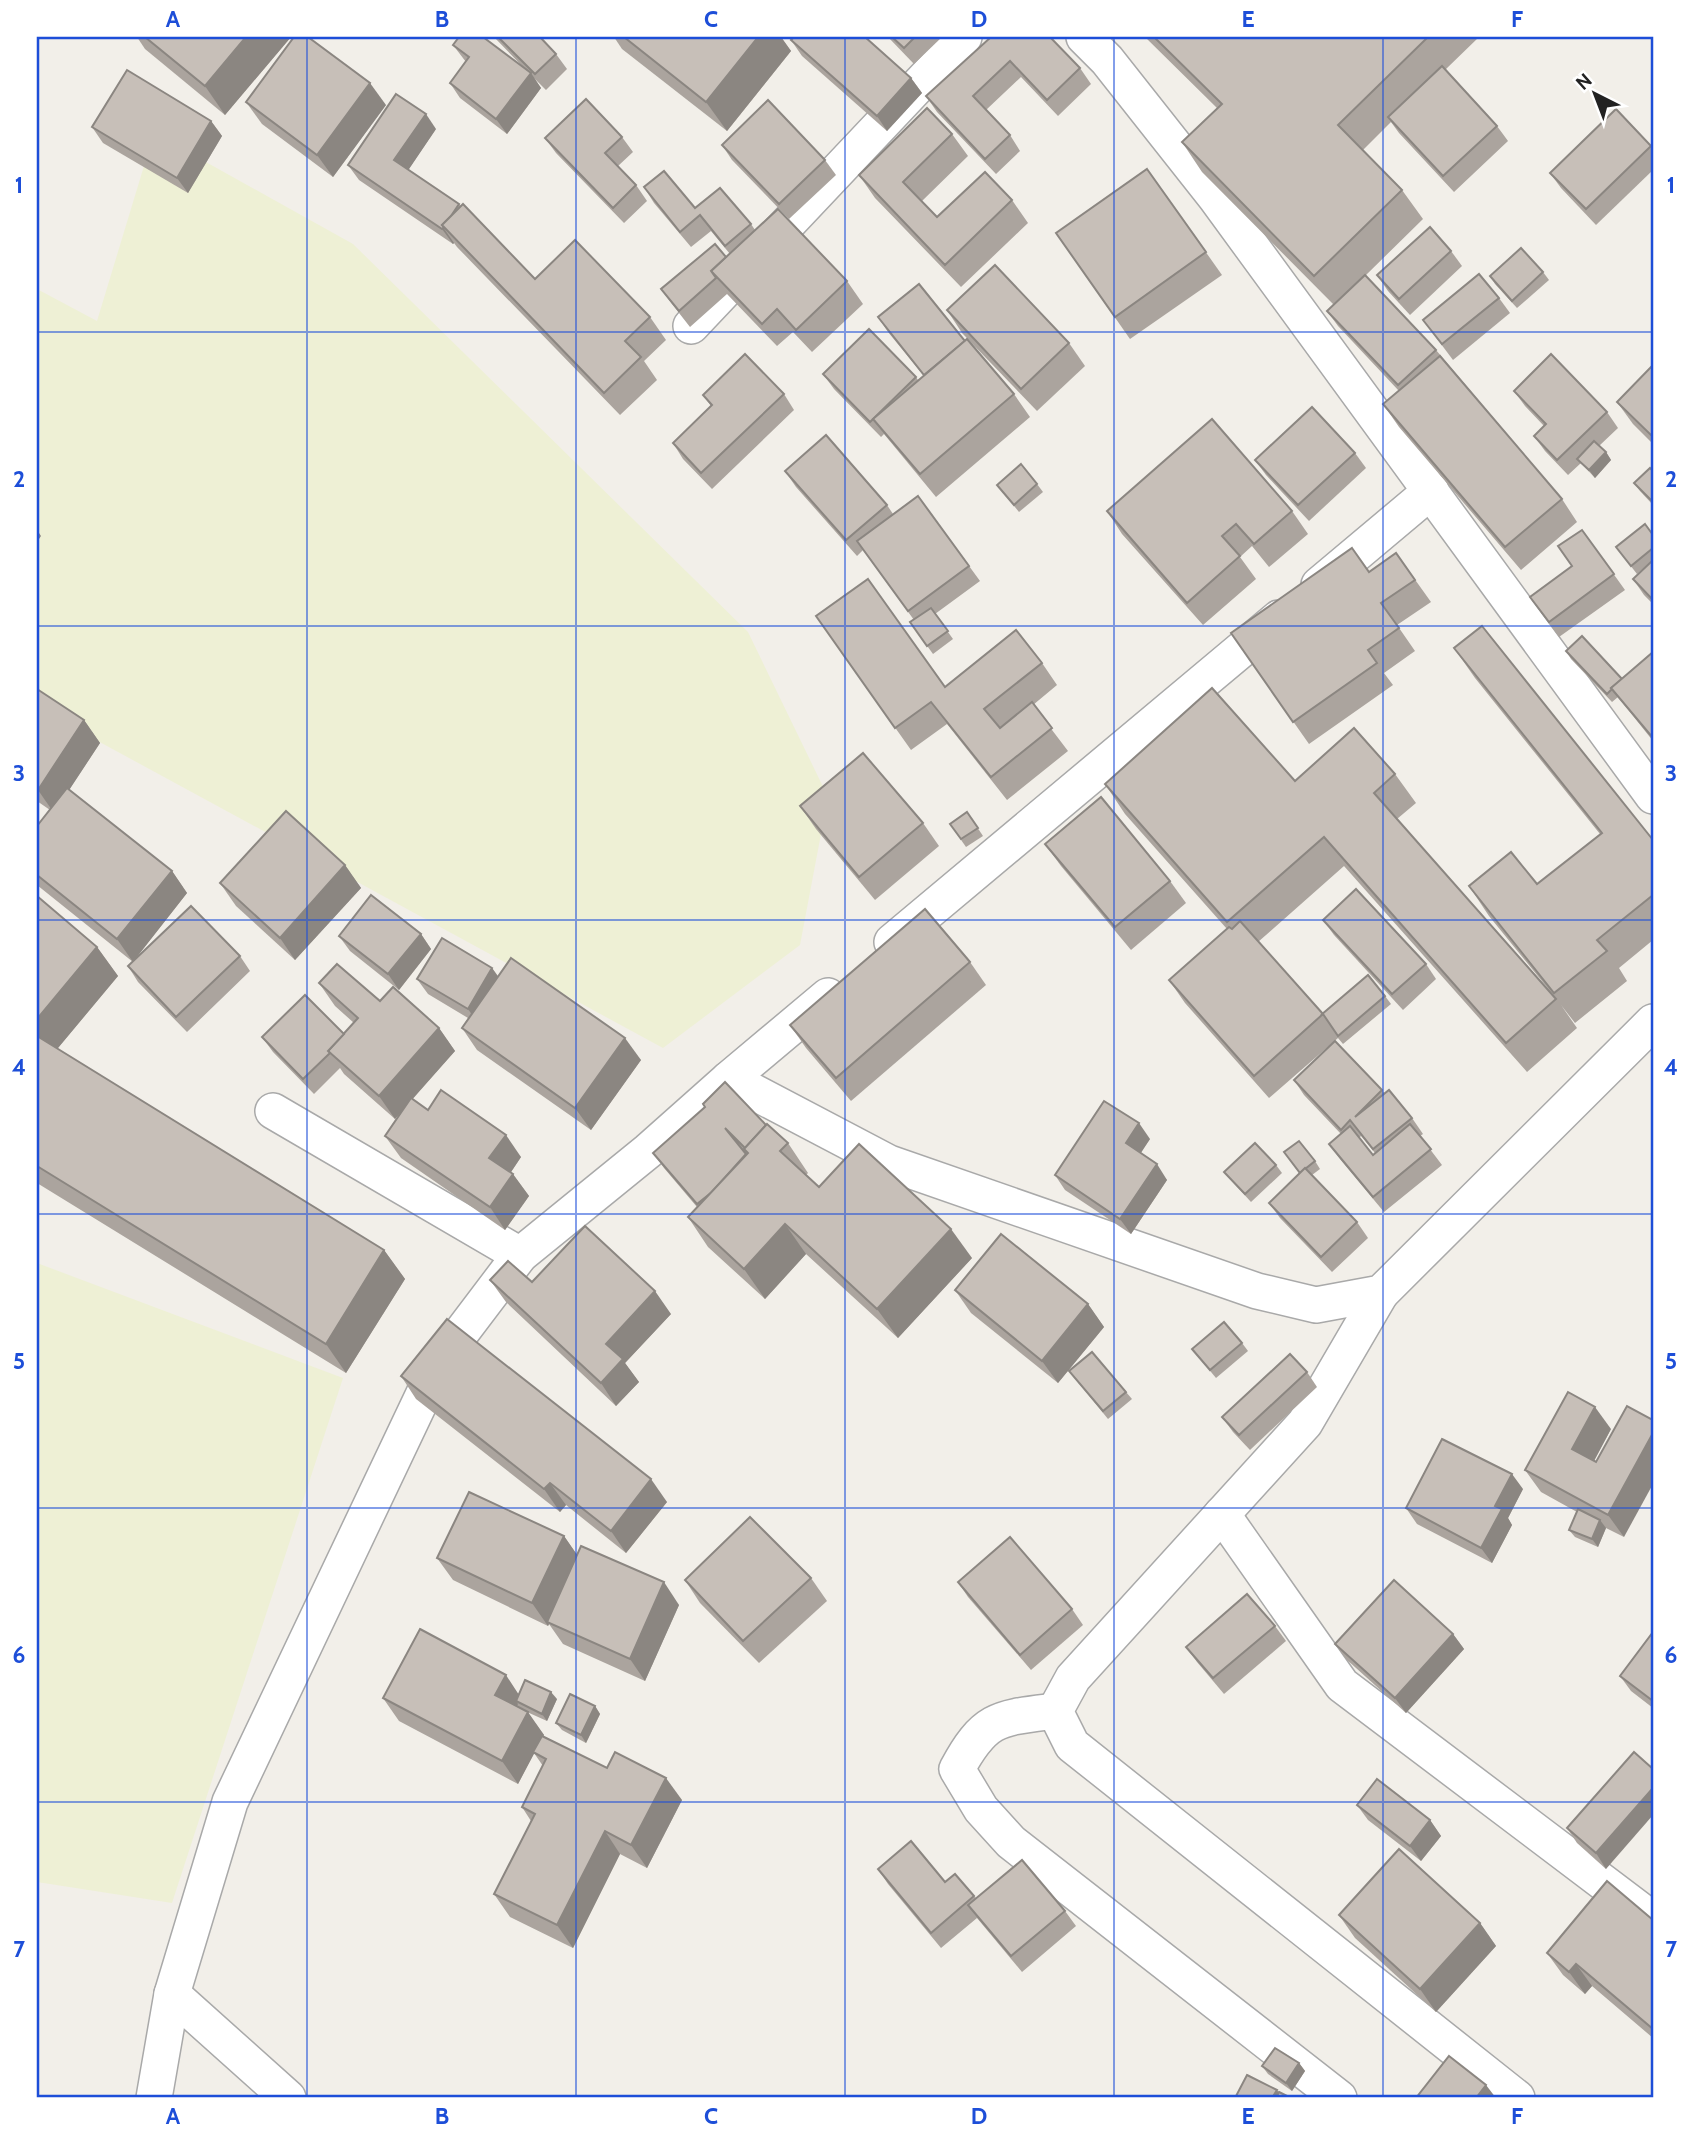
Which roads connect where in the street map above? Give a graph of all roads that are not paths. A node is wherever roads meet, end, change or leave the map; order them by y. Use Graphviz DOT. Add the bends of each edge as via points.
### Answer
graph roads {
  1 [pos="964,37"];
  2 [pos="1084,37"];
  3 [pos="691,326"];
  4 [pos="1431,491"];
  5 [pos="1653,796"];
  6 [pos="1653,1022"];
  7 [pos="729,1079"];
  8 [pos="273,1111"];
  9 [pos="520,1255"];
  10 [pos="1381,1293"];
  11 [pos="1222,1514"];
  12 [pos="1055,1711"];
  13 [pos="1649,1907"];
  14 [pos="172,1994"];
  15 [pos="154,2098"];
  16 [pos="288,2098"];
  17 [pos="1339,2098"];
  18 [pos="1517,2098"];
  1 -- 3 [label="street"];
  2 -- 4 [label="street" via="1216,198"];
  4 -- 5 [label="street"];
  4 -- 7 [label="street"];
  6 -- 10 [label="street"];
  7 -- 9 [label="street"];
  7 -- 10 [label="street" via="889,1163 1257,1291 1316,1305"];
  8 -- 9 [label="street"];
  9 -- 14 [label="street" via="439,1362 230,1802"];
  10 -- 11 [label="street" via="1305,1423"];
  11 -- 12 [label="street" via="1073,1678"];
  11 -- 13 [label="street" via="1342,1685"];
  12 -- 17 [label="street" via="1004,1718 973,1739 957,1769 981,1809 1011,1842"];
  12 -- 18 [label="street" via="1072,1745"];
  14 -- 15 [label="street"];
  14 -- 16 [label="street"];
}
